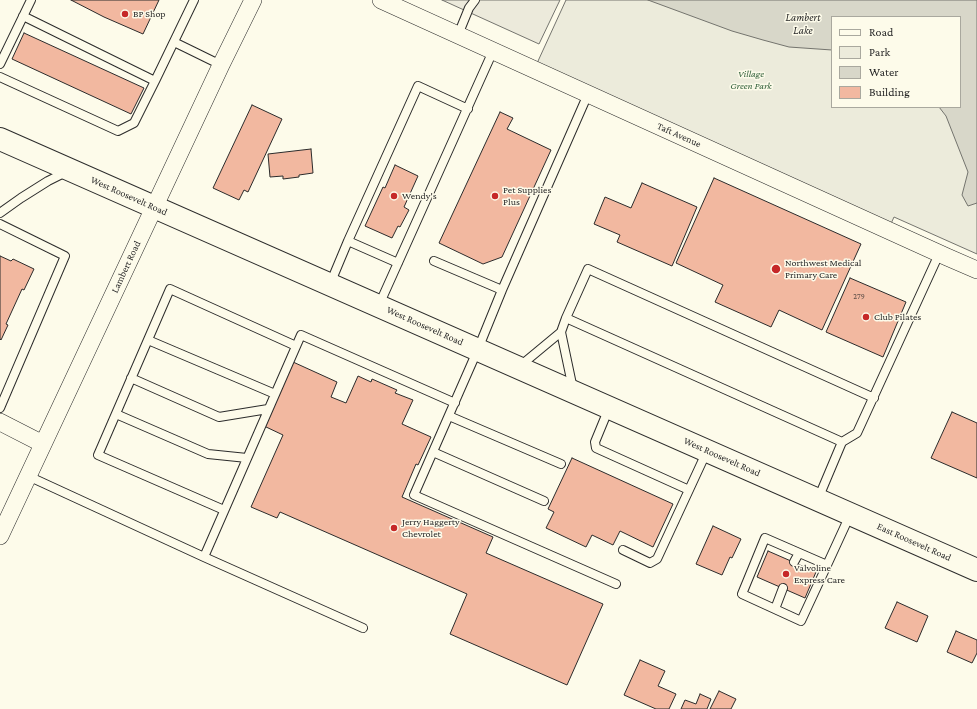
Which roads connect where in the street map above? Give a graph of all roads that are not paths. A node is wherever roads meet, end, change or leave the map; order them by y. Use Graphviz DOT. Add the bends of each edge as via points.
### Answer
graph roads {
  1 [pos="31,0"];
  2 [pos="253,0"];
  3 [pos="381,0"];
  4 [pos="475,0"];
  5 [pos="193,2"];
  6 [pos="23,16"];
  7 [pos="458,35"];
  8 [pos="174,42"];
  9 [pos="494,51"];
  10 [pos="0,64"];
  11 [pos="221,65"];
  12 [pos="0,77"];
  13 [pos="155,81"];
  14 [pos="588,94"];
  15 [pos="468,109"];
  16 [pos="0,139"];
  17 [pos="70,170"];
  18 [pos="0,206"];
  19 [pos="154,207"];
  20 [pos="0,213"];
  21 [pos="0,224"];
  22 [pos="348,241"];
  23 [pos="939,254"];
  24 [pos="434,261"];
  25 [pos="398,263"];
  26 [pos="977,270"];
  27 [pos="330,284"];
  28 [pos="502,290"];
  29 [pos="379,306"];
  30 [pos="566,318"];
  31 [pos="561,332"];
  32 [pos="148,340"];
  33 [pos="296,346"];
  34 [pos="478,350"];
  35 [pos="518,367"];
  36 [pos="131,378"];
  37 [pos="573,391"];
  38 [pos="275,394"];
  39 [pos="874,398"];
  40 [pos="455,403"];
  41 [pos="0,408"];
  42 [pos="610,408"];
  43 [pos="268,410"];
  44 [pos="116,414"];
  45 [pos="449,416"];
  46 [pos="0,422"];
  47 [pos="842,442"];
  48 [pos="43,444"];
  49 [pos="707,450"];
  50 [pos="433,452"];
  51 [pos="247,458"];
  52 [pos="561,464"];
  53 [pos="28,476"];
  54 [pos="689,490"];
  55 [pos="818,499"];
  56 [pos="544,501"];
  57 [pos="224,510"];
  58 [pos="851,514"];
  59 [pos="0,536"];
  60 [pos="623,550"];
  61 [pos="799,553"];
  62 [pos="204,557"];
  63 [pos="794,562"];
  64 [pos="827,565"];
  65 [pos="977,570"];
  66 [pos="616,584"];
  67 [pos="783,588"];
  68 [pos="774,609"];
  69 [pos="363,628"];
  1 -- 6 [label="lane"];
  2 -- 11 [label="street, Lambert Road"];
  3 -- 7 [label="street, Taft Avenue"];
  4 -- 7 [label="lane"];
  5 -- 8 [label="lane"];
  6 -- 10 [label="lane"];
  6 -- 13 [label="lane"];
  7 -- 9 [label="street, Taft Avenue"];
  8 -- 11 [label="lane"];
  8 -- 13 [label="lane"];
  9 -- 14 [label="street, Taft Avenue"];
  9 -- 15 [label="lane"];
  11 -- 19 [label="street, Lambert Road"];
  12 -- 13 [label="lane" via="118,131 134,123"];
  14 -- 23 [label="street, Taft Avenue"];
  14 -- 28 [label="lane"];
  15 -- 22 [label="lane" via="418,86"];
  15 -- 25 [label="lane"];
  16 -- 17 [label="main road, West Roosevelt Road"];
  17 -- 19 [label="main road, West Roosevelt Road"];
  17 -- 20 [label="lane" via="20,198"];
  18 -- 20 [label="lane"];
  19 -- 27 [label="main road, West Roosevelt Road"];
  19 -- 48 [label="street, Lambert Road"];
  21 -- 41 [label="lane" via="65,256"];
  22 -- 25 [label="lane"];
  22 -- 27 [label="lane"];
  23 -- 26 [label="street, Taft Avenue"];
  23 -- 39 [label="lane"];
  24 -- 28 [label="lane"];
  25 -- 29 [label="lane"];
  27 -- 29 [label="main road, West Roosevelt Road"];
  28 -- 34 [label="lane"];
  29 -- 34 [label="main road, West Roosevelt Road"];
  30 -- 31 [label="lane"];
  30 -- 39 [label="lane" via="588,269"];
  30 -- 47 [label="lane"];
  31 -- 35 [label="lane"];
  31 -- 37 [label="lane"];
  32 -- 33 [label="lane" via="170,289"];
  32 -- 36 [label="lane"];
  32 -- 38 [label="lane"];
  33 -- 38 [label="lane"];
  33 -- 40 [label="lane" via="301,335"];
  34 -- 35 [label="main road, West Roosevelt Road"];
  34 -- 40 [label="lane"];
  35 -- 37 [label="main road, West Roosevelt Road"];
  36 -- 43 [label="lane" via="220,417"];
  36 -- 44 [label="lane"];
  37 -- 42 [label="main road, West Roosevelt Road"];
  38 -- 43 [label="lane"];
  39 -- 47 [label="lane" via="857,433"];
  40 -- 45 [label="lane"];
  42 -- 49 [label="main road, West Roosevelt Road"];
  42 -- 54 [label="lane" via="595,442 596,448"];
  43 -- 51 [label="lane"];
  44 -- 51 [label="lane" via="208,454"];
  44 -- 57 [label="lane" via="98,455"];
  45 -- 50 [label="lane"];
  45 -- 52 [label="lane"];
  46 -- 48 [label="street"];
  47 -- 55 [label="lane"];
  48 -- 53 [label="street, Lambert Road"];
  49 -- 54 [label="lane"];
  49 -- 55 [label="main road, West Roosevelt Road"];
  50 -- 56 [label="lane"];
  50 -- 66 [label="lane" via="414,495"];
  51 -- 57 [label="lane"];
  53 -- 59 [label="street, Lambert Road"];
  53 -- 62 [label="lane"];
  54 -- 60 [label="lane" via="657,559 650,563"];
  55 -- 58 [label="main road, West Roosevelt Road"];
  57 -- 62 [label="lane"];
  58 -- 64 [label="lane"];
  58 -- 65 [label="main road, East Roosevelt Road"];
  61 -- 63 [label="lane"];
  61 -- 64 [label="lane"];
  61 -- 68 [label="lane" via="765,538 742,594"];
  62 -- 69 [label="lane"];
  64 -- 68 [label="lane" via="801,621"];
  67 -- 68 [label="lane"];
}
